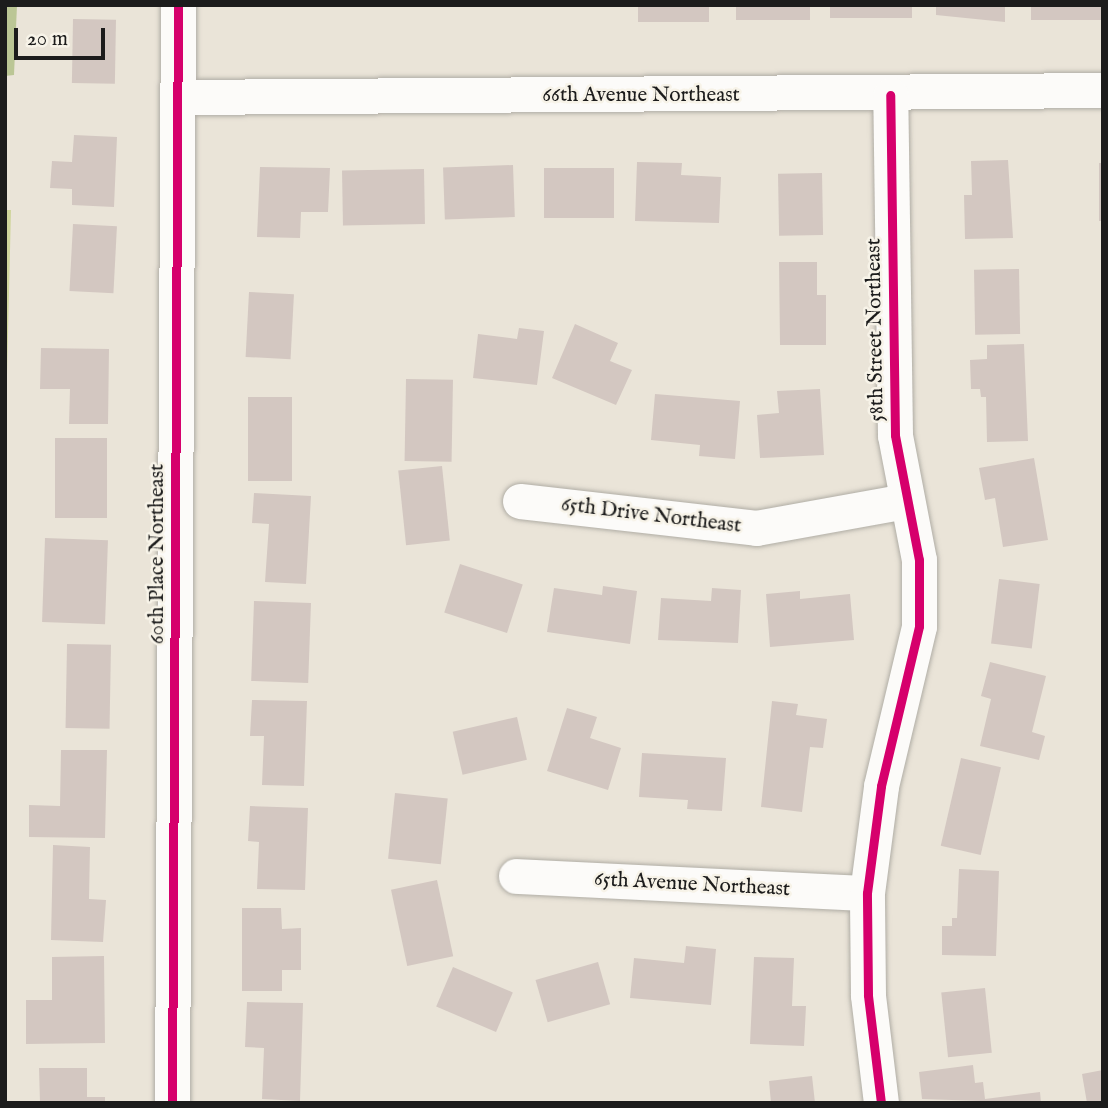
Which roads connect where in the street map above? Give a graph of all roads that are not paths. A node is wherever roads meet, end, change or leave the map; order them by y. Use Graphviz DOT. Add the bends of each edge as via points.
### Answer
graph roads {
  1 [pos="178,5"];
  2 [pos="1103,90"];
  3 [pos="890,95"];
  4 [pos="179,97"];
  5 [pos="520,500"];
  6 [pos="906,501"];
  7 [pos="516,876"];
  8 [pos="867,893"];
  9 [pos="173,1103"];
  10 [pos="881,1103"];
  1 -- 4 [label="street, 60th Place Northeast"];
  2 -- 3 [label="street, 66th Avenue Northeast"];
  3 -- 4 [label="street, 66th Avenue Northeast"];
  3 -- 6 [label="street, 58th Street Northeast" via="895,435"];
  4 -- 9 [label="street, 60th Place Northeast"];
  5 -- 6 [label="street, 65th Drive Northeast" via="756,528"];
  6 -- 8 [label="street, 58th Street Northeast" via="919,560 919,626 881,786"];
  7 -- 8 [label="street, 65th Avenue Northeast"];
  8 -- 10 [label="street, 58th Street Northeast" via="868,995"];
}
